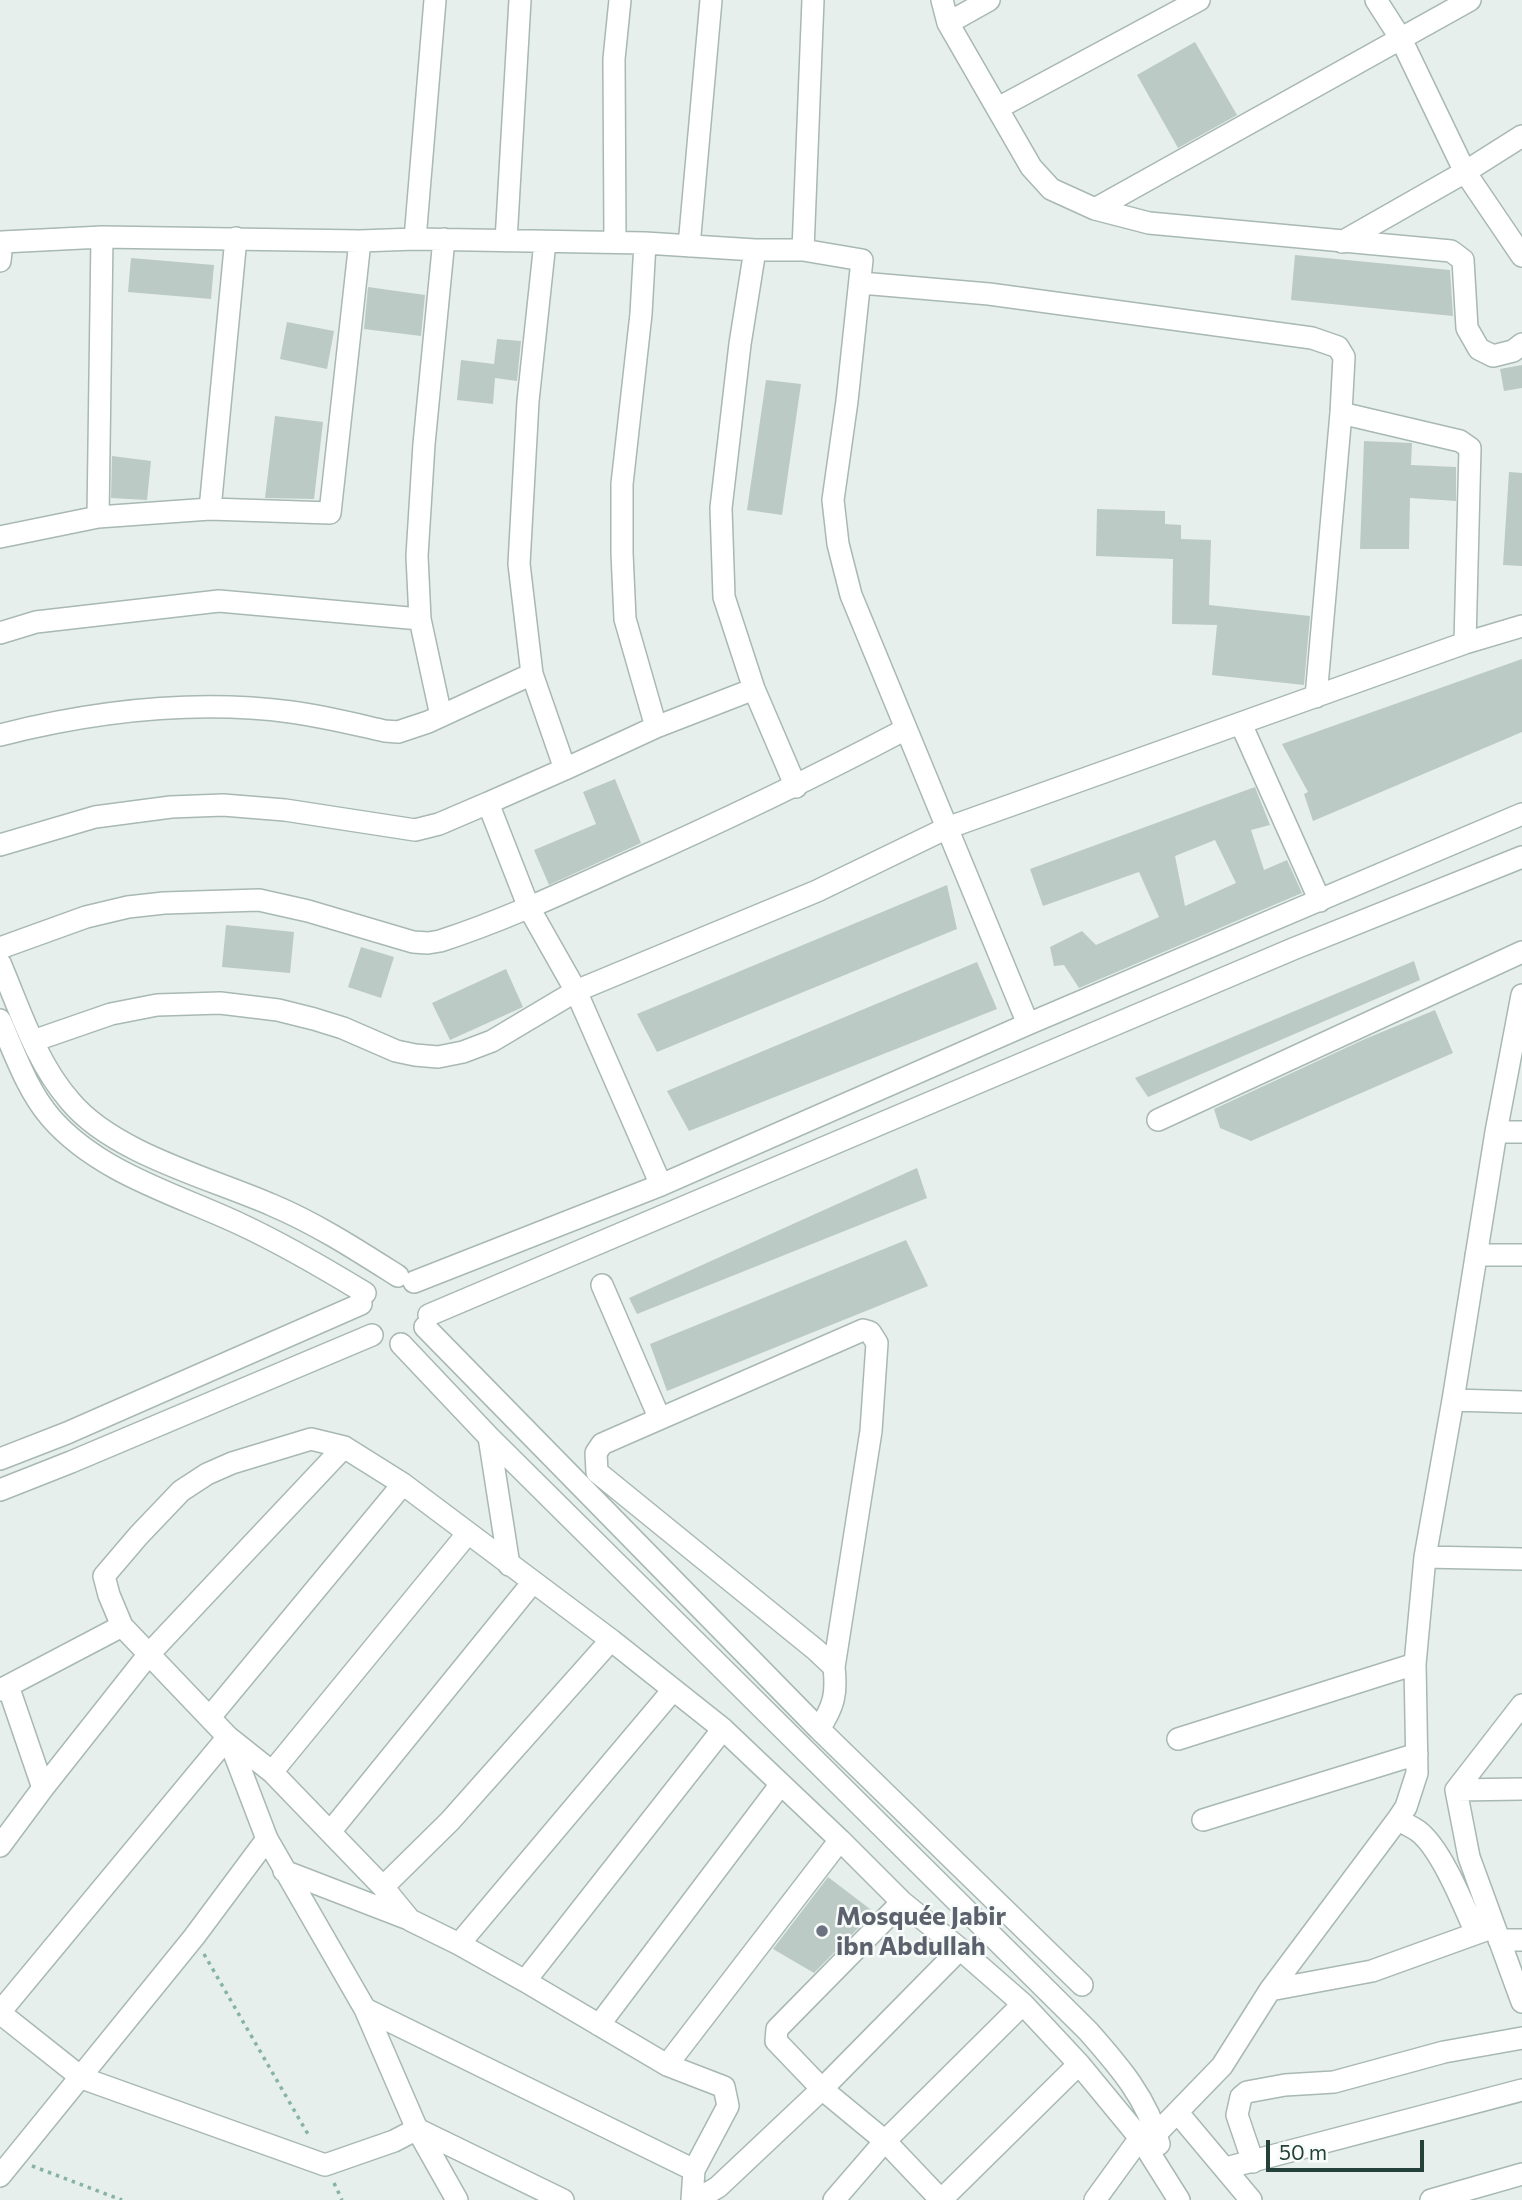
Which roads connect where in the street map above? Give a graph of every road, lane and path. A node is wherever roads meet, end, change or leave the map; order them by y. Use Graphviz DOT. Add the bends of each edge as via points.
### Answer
graph roads {
  1 [pos="435,0"];
  2 [pos="520,0"];
  3 [pos="620,0"];
  4 [pos="711,0"];
  5 [pos="813,0"];
  6 [pos="942,0"];
  7 [pos="989,0"];
  8 [pos="1199,0"];
  9 [pos="1376,0"];
  10 [pos="1470,0"];
  11 [pos="948,23"];
  12 [pos="1401,39"];
  13 [pos="998,108"];
  14 [pos="1522,136"];
  15 [pos="1465,172"];
  16 [pos="1095,209"];
  17 [pos="102,237"];
  18 [pos="236,238"];
  19 [pos="415,239"];
  20 [pos="444,239"];
  21 [pos="360,241"];
  22 [pos="506,241"];
  23 [pos="545,242"];
  24 [pos="615,242"];
  25 [pos="1342,242"];
  26 [pos="645,243"];
  27 [pos="689,246"];
  28 [pos="1,248"];
  29 [pos="755,250"];
  30 [pos="803,250"];
  31 [pos="1522,256"];
  32 [pos="861,283"];
  33 [pos="1522,344"];
  34 [pos="1341,413"];
  35 [pos="210,509"];
  36 [pos="98,517"];
  37 [pos="0,537"];
  38 [pos="420,619"];
  39 [pos="1522,626"];
  40 [pos="0,633"];
  41 [pos="1465,643"];
  42 [pos="532,674"];
  43 [pos="754,689"];
  44 [pos="1316,697"];
  45 [pos="441,716"];
  46 [pos="1241,724"];
  47 [pos="656,727"];
  48 [pos="906,729"];
  49 [pos="0,735"];
  50 [pos="565,769"];
  51 [pos="796,786"];
  52 [pos="488,803"];
  53 [pos="1522,814"];
  54 [pos="947,828"];
  55 [pos="0,845"];
  56 [pos="1522,857"];
  57 [pos="1320,901"];
  58 [pos="529,908"];
  59 [pos="0,948"];
  60 [pos="1522,952"];
  61 [pos="0,963"];
  62 [pos="576,990"];
  63 [pos="1522,995"];
  64 [pos="0,1020"];
  65 [pos="1028,1024"];
  66 [pos="33,1041"];
  67 [pos="8,1064"];
  68 [pos="1158,1120"];
  69 [pos="1496,1132"];
  70 [pos="1522,1132"];
  71 [pos="661,1185"];
  72 [pos="1476,1255"];
  73 [pos="1522,1255"];
  74 [pos="406,1279"];
  75 [pos="602,1285"];
  76 [pos="363,1299"];
  77 [pos="427,1321"];
  78 [pos="372,1335"];
  79 [pos="401,1344"];
  80 [pos="1453,1399"];
  81 [pos="1522,1402"];
  82 [pos="659,1417"];
  83 [pos="489,1437"];
  84 [pos="344,1447"];
  85 [pos="0,1459"];
  86 [pos="403,1484"];
  87 [pos="0,1490"];
  88 [pos="468,1533"];
  89 [pos="1425,1557"];
  90 [pos="1522,1559"];
  91 [pos="509,1565"];
  92 [pos="533,1582"];
  93 [pos="122,1626"];
  94 [pos="611,1640"];
  95 [pos="149,1654"];
  96 [pos="1415,1664"];
  97 [pos="834,1667"];
  98 [pos="4,1688"];
  99 [pos="673,1690"];
  100 [pos="1522,1705"];
  101 [pos="210,1717"];
  102 [pos="819,1728"];
  103 [pos="723,1730"];
  104 [pos="228,1737"];
  105 [pos="1178,1739"];
  106 [pos="1417,1754"];
  107 [pos="272,1772"];
  108 [pos="780,1784"];
  109 [pos="43,1788"];
  110 [pos="1522,1789"];
  111 [pos="1456,1790"];
  112 [pos="1203,1819"];
  113 [pos="1398,1819"];
  114 [pos="330,1832"];
  115 [pos="267,1839"];
  116 [pos="840,1840"];
  117 [pos="0,1846"];
  118 [pos="284,1871"];
  119 [pos="383,1887"];
  120 [pos="902,1902"];
  121 [pos="410,1920"];
  122 [pos="1490,1934"];
  123 [pos="194,1937"];
  124 [pos="1522,1940"];
  125 [pos="459,1944"];
  126 [pos="960,1949"];
  127 [pos="525,1981"];
  128 [pos="1082,1985"];
  129 [pos="1270,1990"];
  130 [pos="1522,2002"];
  131 [pos="1023,2004"];
  132 [pos="365,2009"];
  133 [pos="0,2012"];
  134 [pos="599,2025"];
  135 [pos="1522,2038"];
  136 [pos="1079,2064"];
  137 [pos="667,2065"];
  138 [pos="1222,2066"];
  139 [pos="82,2078"];
  140 [pos="822,2089"];
  141 [pos="1522,2091"];
  142 [pos="1247,2092"];
  143 [pos="1178,2113"];
  144 [pos="417,2129"];
  145 [pos="1148,2136"];
  146 [pos="885,2141"];
  147 [pos="1253,2161"];
  148 [pos="326,2165"];
  149 [pos="7,2168"];
  150 [pos="1226,2168"];
  151 [pos="694,2170"];
  152 [pos="1522,2174"];
  153 [pos="1438,2199"];
  154 [pos="122,2200"];
  155 [pos="457,2200"];
  156 [pos="563,2200"];
  157 [pos="694,2200"];
  158 [pos="834,2200"];
  159 [pos="1095,2200"];
  160 [pos="1179,2200"];
  161 [pos="1251,2200"];
  1 -- 19 [label="street"];
  2 -- 22 [label="street"];
  3 -- 24 [label="street" via="614,59"];
  4 -- 27 [label="street"];
  5 -- 30 [label="street"];
  6 -- 11 [label="street"];
  7 -- 11 [label="street"];
  8 -- 13 [label="street"];
  9 -- 12 [label="street"];
  10 -- 12 [label="street"];
  11 -- 13 [label="street"];
  12 -- 15 [label="street"];
  12 -- 16 [label="street"];
  13 -- 16 [label="street" via="1031,167 1051,189"];
  14 -- 15 [label="street"];
  15 -- 25 [label="street"];
  15 -- 31 [label="street"];
  16 -- 25 [label="street" via="1149,223"];
  17 -- 18 [label="street"];
  17 -- 28 [label="street"];
  17 -- 36 [label="street"];
  18 -- 21 [label="street"];
  18 -- 35 [label="street"];
  19 -- 20 [label="street"];
  19 -- 21 [label="street"];
  20 -- 22 [label="street"];
  20 -- 38 [label="street" via="420,499"];
  21 -- 35 [label="street" via="330,513"];
  22 -- 23 [label="street"];
  23 -- 24 [label="street"];
  23 -- 42 [label="street" via="528,401 519,564"];
  24 -- 26 [label="street"];
  25 -- 33 [label="street" via="1451,251 1463,260 1467,328 1479,349 1493,356"];
  26 -- 27 [label="street"];
  26 -- 47 [label="street" via="622,484 622,553 625,619"];
  27 -- 29 [label="street"];
  29 -- 30 [label="street"];
  29 -- 43 [label="street" via="721,508 724,597"];
  30 -- 32 [label="street" via="862,260"];
  32 -- 34 [label="street" via="989,294 1312,338 1338,347 1344,358"];
  32 -- 48 [label="street" via="833,500 835,522 850,595"];
  34 -- 41 [label="street" via="1460,441 1470,448"];
  34 -- 44 [label="street"];
  35 -- 36 [label="street"];
  36 -- 37 [label="street"];
  38 -- 40 [label="street" via="219,601 36,622"];
  38 -- 45 [label="street"];
  39 -- 41 [label="street"];
  41 -- 44 [label="street"];
  42 -- 45 [label="street"];
  42 -- 50 [label="street"];
  43 -- 47 [label="street"];
  43 -- 51 [label="street"];
  44 -- 46 [label="street"];
  45 -- 49 [label="street" via="398,732 291,712 158,707 95,714"];
  46 -- 54 [label="street"];
  46 -- 57 [label="street"];
  47 -- 50 [label="street"];
  48 -- 51 [label="street"];
  48 -- 54 [label="street"];
  50 -- 52 [label="street"];
  51 -- 58 [label="street"];
  52 -- 55 [label="street" via="415,830 285,810 171,807 95,817"];
  52 -- 58 [label="street"];
  53 -- 57 [label="street"];
  54 -- 62 [label="street" via="817,891"];
  54 -- 65 [label="street"];
  56 -- 77 [label="street" via="1293,949"];
  57 -- 65 [label="street"];
  58 -- 59 [label="street" via="428,943 259,900 164,903 86,917"];
  58 -- 62 [label="street"];
  60 -- 68 [label="street"];
  61 -- 66 [label="street"];
  62 -- 66 [label="street" via="492,1041 438,1057 396,1051 343,1028 278,1010 220,1003 157,1005 111,1014"];
  62 -- 71 [label="street"];
  63 -- 69 [label="street"];
  64 -- 67 [label="street"];
  65 -- 71 [label="street"];
  66 -- 74 [label="street" via="57,1084 101,1130 311,1223"];
  67 -- 76 [label="street" via="49,1116 83,1149 292,1249"];
  69 -- 70 [label="street"];
  69 -- 72 [label="street"];
  71 -- 74 [label="street"];
  72 -- 73 [label="street"];
  72 -- 80 [label="street"];
  74 -- 76 [label="street" via="390,1276 376,1282"];
  74 -- 77 [label="street" via="427,1296"];
  75 -- 82 [label="street"];
  76 -- 78 [label="street" via="363,1321"];
  76 -- 85 [label="street"];
  77 -- 79 [label="street" via="415,1338"];
  77 -- 102 [label="street"];
  78 -- 79 [label="street" via="385,1343"];
  78 -- 87 [label="street"];
  79 -- 83 [label="street"];
  80 -- 81 [label="street"];
  80 -- 89 [label="street"];
  82 -- 97 [label="street" via="602,1444 596,1452 597,1472"];
  82 -- 97 [label="street" via="863,1330 870,1332 877,1343 871,1431"];
  83 -- 91 [label="street"];
  83 -- 145 [label="street" via="1088,2031 1144,2104"];
  84 -- 86 [label="street"];
  84 -- 93 [label="street" via="311,1439 232,1463 181,1491 104,1576"];
  84 -- 95 [label="street"];
  86 -- 88 [label="street"];
  86 -- 101 [label="street"];
  88 -- 91 [label="street"];
  88 -- 107 [label="street"];
  89 -- 90 [label="street"];
  89 -- 96 [label="street"];
  91 -- 92 [label="street"];
  92 -- 94 [label="street"];
  92 -- 114 [label="street"];
  93 -- 95 [label="street"];
  93 -- 98 [label="street"];
  94 -- 99 [label="street"];
  94 -- 119 [label="street" via="450,1821"];
  95 -- 101 [label="street"];
  95 -- 109 [label="street"];
  96 -- 105 [label="street"];
  96 -- 106 [label="street"];
  97 -- 102 [label="street" via="834,1700"];
  98 -- 109 [label="street"];
  99 -- 103 [label="street"];
  99 -- 125 [label="street"];
  100 -- 111 [label="street"];
  101 -- 104 [label="street"];
  102 -- 128 [label="street"];
  103 -- 108 [label="street"];
  103 -- 127 [label="street"];
  104 -- 107 [label="street"];
  104 -- 115 [label="street"];
  104 -- 133 [label="street"];
  106 -- 112 [label="street"];
  106 -- 113 [label="street" via="1418,1773"];
  107 -- 114 [label="street"];
  108 -- 116 [label="street"];
  108 -- 134 [label="street"];
  109 -- 117 [label="street"];
  110 -- 111 [label="street"];
  111 -- 122 [label="street" via="1468,1857"];
  113 -- 122 [label="street" via="1431,1846"];
  113 -- 129 [label="street"];
  114 -- 119 [label="street"];
  115 -- 118 [label="street"];
  115 -- 123 [label="street"];
  116 -- 120 [label="street"];
  116 -- 137 [label="street"];
  118 -- 121 [label="street"];
  118 -- 132 [label="street"];
  119 -- 121 [label="street"];
  120 -- 126 [label="street"];
  120 -- 140 [label="street" via="777,2029 776,2041"];
  121 -- 125 [label="street"];
  122 -- 124 [label="street"];
  122 -- 129 [label="street" via="1372,1971"];
  122 -- 130 [label="street"];
  123 -- 139 [label="street"];
  123 -- 148 [label="path"];
  125 -- 127 [label="street"];
  126 -- 131 [label="street"];
  126 -- 140 [label="street"];
  127 -- 134 [label="street"];
  129 -- 138 [label="street"];
  131 -- 136 [label="street"];
  131 -- 146 [label="street"];
  132 -- 144 [label="street"];
  132 -- 151 [label="street"];
  133 -- 139 [label="street"];
  134 -- 137 [label="street"];
  135 -- 142 [label="street" via="1444,2052 1334,2082"];
  136 -- 145 [label="street"];
  136 -- 146 [label="street" via="941,2200"];
  137 -- 151 [label="street" via="724,2087 728,2106"];
  138 -- 142 [label="street"];
  138 -- 143 [label="street"];
  139 -- 148 [label="street"];
  139 -- 149 [label="street"];
  140 -- 146 [label="street"];
  140 -- 157 [label="street" via="718,2187"];
  141 -- 147 [label="street"];
  142 -- 147 [label="street" via="1241,2097 1237,2115"];
  143 -- 145 [label="street"];
  143 -- 150 [label="street"];
  144 -- 148 [label="street"];
  144 -- 155 [label="street"];
  144 -- 156 [label="street"];
  145 -- 159 [label="street"];
  145 -- 160 [label="street" via="1157,2165"];
  146 -- 158 [label="street"];
  147 -- 150 [label="street"];
  149 -- 154 [label="path"];
  150 -- 161 [label="street"];
  151 -- 157 [label="street"];
  152 -- 153 [label="street"];
}
